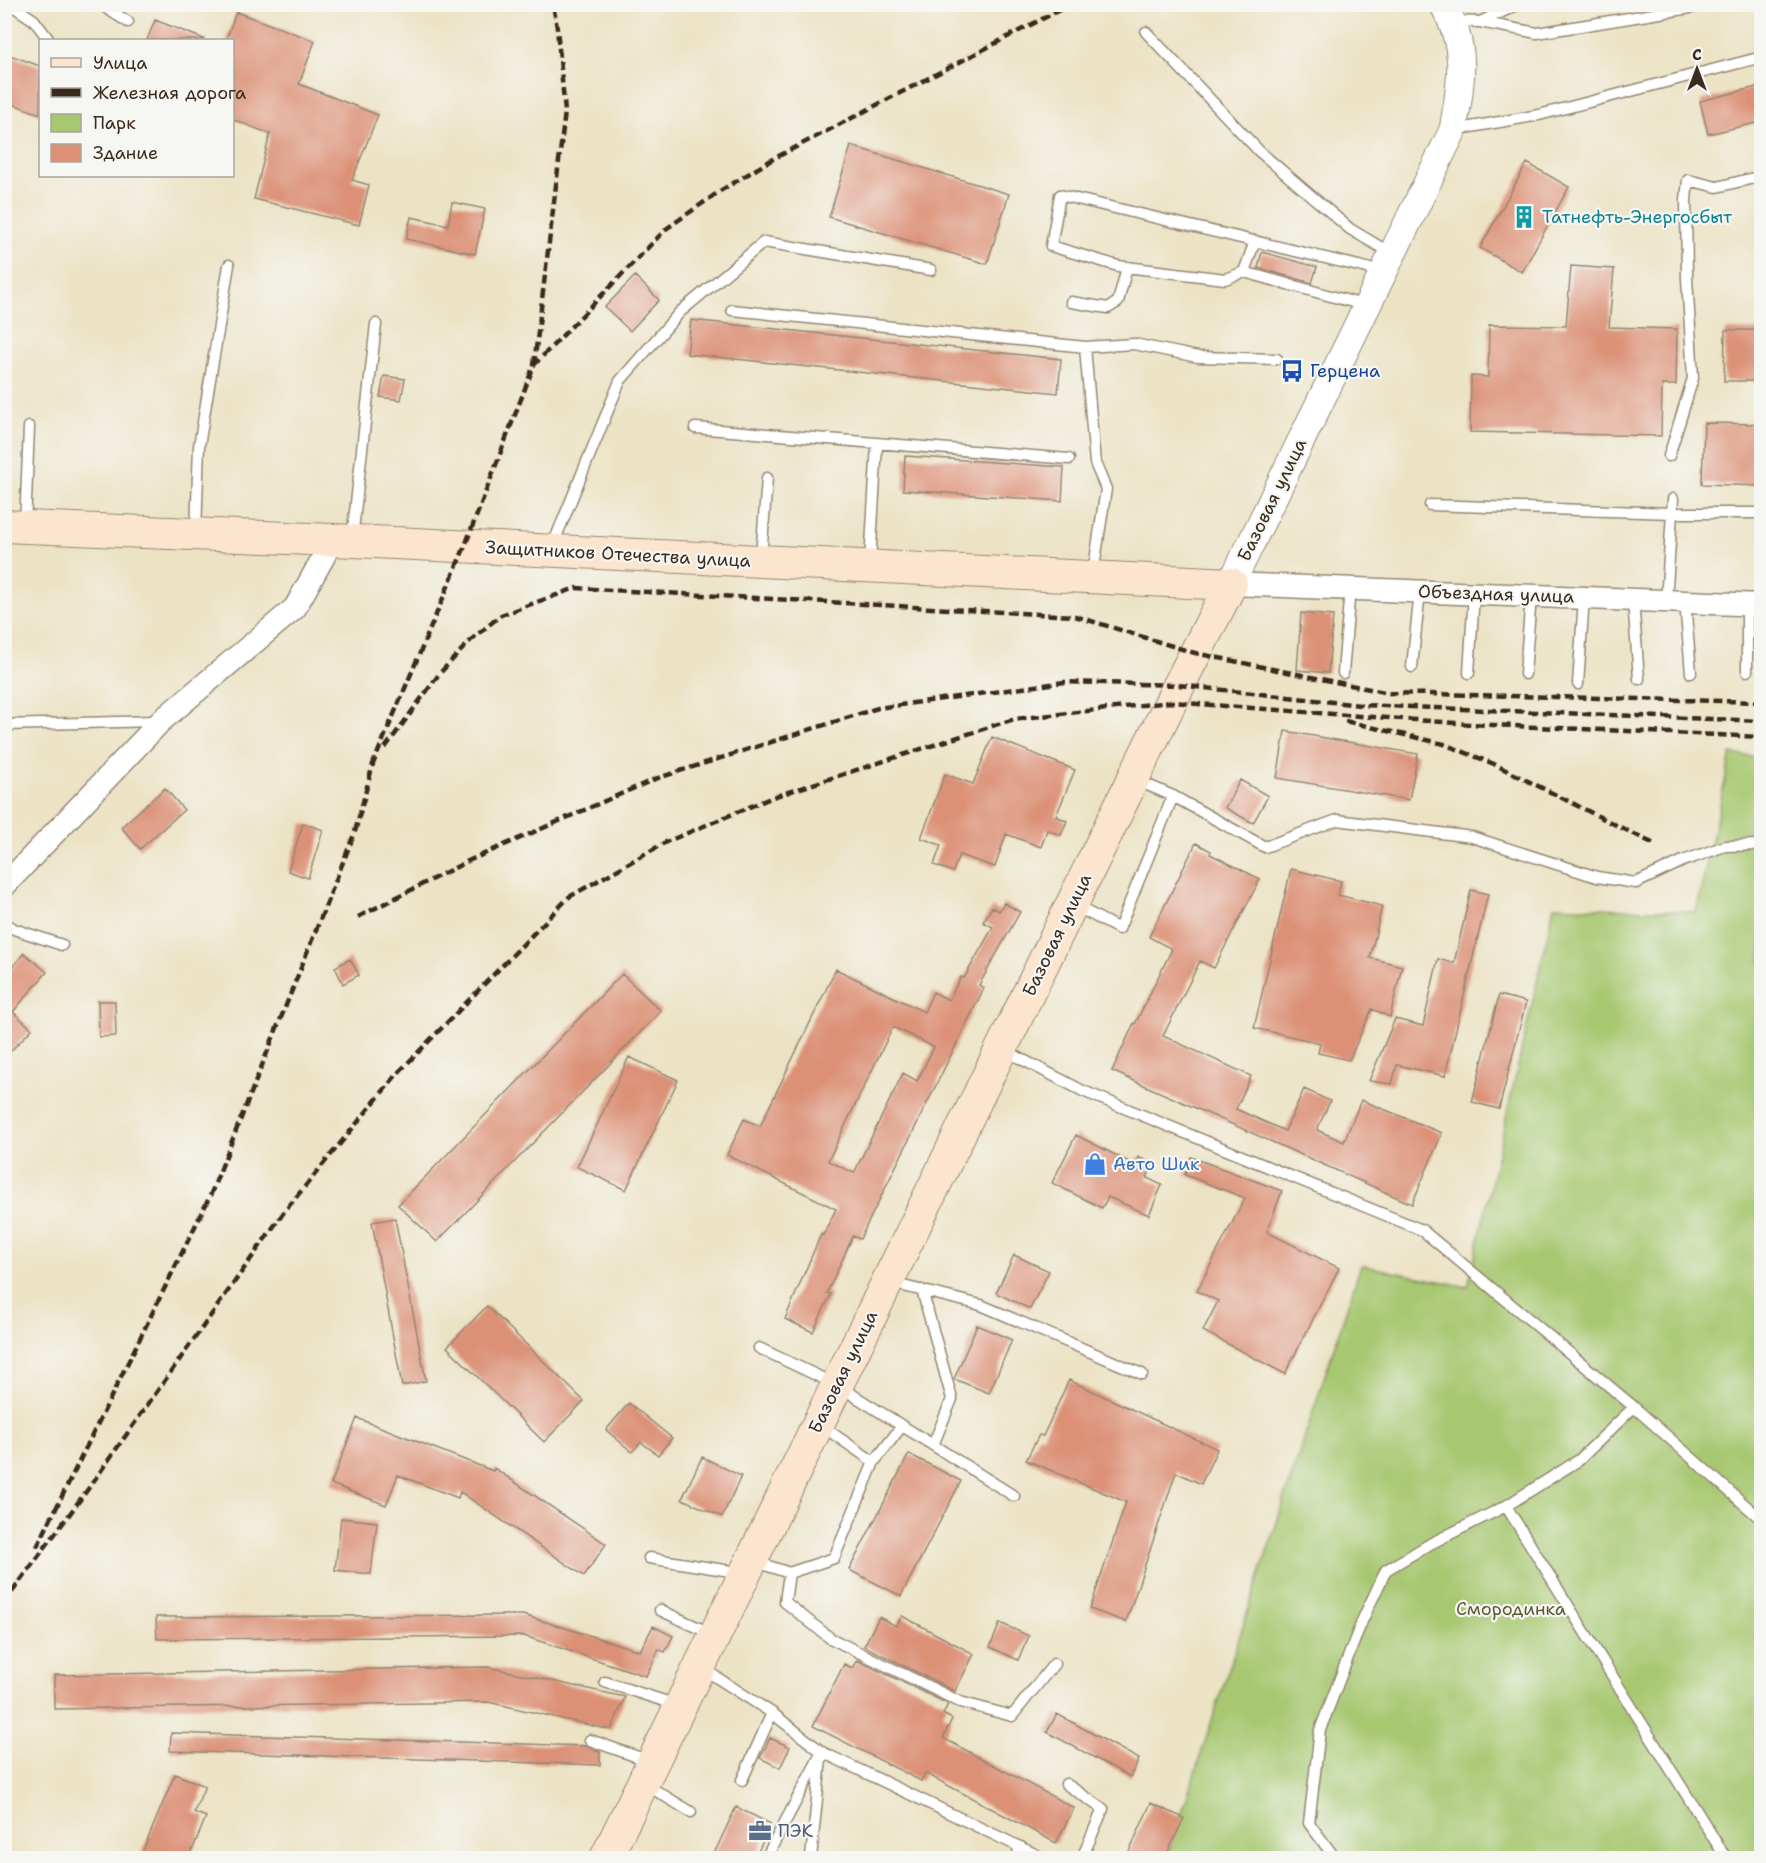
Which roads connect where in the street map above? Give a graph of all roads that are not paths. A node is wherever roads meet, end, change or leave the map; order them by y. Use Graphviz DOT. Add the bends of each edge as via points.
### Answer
graph roads {
  1 [pos="10,4"];
  2 [pos="99,4"];
  3 [pos="1519,4"];
  4 [pos="1714,4"];
  5 [pos="1448,13"];
  6 [pos="128,22"];
  7 [pos="1480,22"];
  8 [pos="1146,32"];
  9 [pos="48,39"];
  10 [pos="1761,57"];
  11 [pos="1453,130"];
  12 [pos="1761,176"];
  13 [pos="1255,241"];
  14 [pos="1388,263"];
  15 [pos="229,265"];
  16 [pos="1127,267"];
  17 [pos="931,270"];
  18 [pos="1244,272"];
  19 [pos="1071,302"];
  20 [pos="1367,306"];
  21 [pos="732,310"];
  22 [pos="376,324"];
  23 [pos="1084,347"];
  24 [pos="1277,358"];
  25 [pos="29,427"];
  26 [pos="695,428"];
  27 [pos="877,444"];
  28 [pos="1669,456"];
  29 [pos="1070,459"];
  30 [pos="767,478"];
  31 [pos="1673,499"];
  32 [pos="1430,505"];
  33 [pos="1672,513"];
  34 [pos="1761,513"];
  35 [pos="15,527"];
  36 [pos="196,534"];
  37 [pos="342,541"];
  38 [pos="551,550"];
  39 [pos="761,560"];
  40 [pos="870,566"];
  41 [pos="1093,577"];
  42 [pos="1231,584"];
  43 [pos="1350,588"];
  44 [pos="1420,591"];
  45 [pos="1474,593"];
  46 [pos="1531,596"];
  47 [pos="1584,598"];
  48 [pos="1633,600"];
  49 [pos="1676,602"];
  50 [pos="1754,605"];
  51 [pos="1412,668"];
  52 [pos="1747,671"];
  53 [pos="1343,673"];
  54 [pos="1469,673"];
  55 [pos="1691,673"];
  56 [pos="1525,674"];
  57 [pos="1639,679"];
  58 [pos="1578,684"];
  59 [pos="161,721"];
  60 [pos="4,725"];
  61 [pos="1133,779"];
  62 [pos="1173,796"];
  63 [pos="1761,845"];
  64 [pos="4,886"];
  65 [pos="1072,905"];
  66 [pos="4,922"];
  67 [pos="62,945"];
  68 [pos="1001,1049"];
  69 [pos="887,1282"];
  70 [pos="922,1290"];
  71 [pos="759,1348"];
  72 [pos="1142,1374"];
  73 [pos="837,1384"];
  74 [pos="1634,1407"];
  75 [pos="818,1423"];
  76 [pos="902,1426"];
  77 [pos="933,1445"];
  78 [pos="874,1462"];
  79 [pos="1014,1496"];
  80 [pos="1506,1506"];
  81 [pos="1761,1521"];
  82 [pos="649,1558"];
  83 [pos="748,1567"];
  84 [pos="789,1573"];
  85 [pos="660,1610"];
  86 [pos="715,1635"];
  87 [pos="1054,1664"];
  88 [pos="699,1667"];
  89 [pos="605,1682"];
  90 [pos="680,1706"];
  91 [pos="772,1713"];
  92 [pos="590,1740"];
  93 [pos="822,1752"];
  94 [pos="648,1772"];
  95 [pos="742,1780"];
  96 [pos="1066,1784"];
  97 [pos="691,1812"];
  98 [pos="1021,1847"];
  99 [pos="606,1858"];
  100 [pos="766,1858"];
  101 [pos="811,1858"];
  102 [pos="1016,1858"];
  103 [pos="1043,1858"];
  104 [pos="1082,1858"];
  105 [pos="1335,1858"];
  106 [pos="1726,1858"];
  1 -- 9 [label="lane" via="34,20"];
  2 -- 6 [label="lane"];
  3 -- 7 [label="lane"];
  4 -- 7 [label="lane" via="1537,33"];
  5 -- 7 [label="lane"];
  5 -- 11 [label="street, Базовая улица" via="1462,58"];
  8 -- 14 [label="lane" via="1260,152"];
  10 -- 11 [label="lane" via="1539,115"];
  11 -- 14 [label="street, Базовая улица"];
  12 -- 28 [label="lane" via="1717,187 1688,180 1687,267 1693,378"];
  13 -- 14 [label="lane"];
  13 -- 16 [label="lane" via="1060,195 1051,246"];
  13 -- 18 [label="lane"];
  14 -- 20 [label="street, Базовая улица"];
  15 -- 36 [label="lane" via="199,446"];
  16 -- 18 [label="lane" via="1225,279"];
  16 -- 19 [label="lane" via="1118,302 1108,308"];
  17 -- 38 [label="lane" via="764,242 680,312 620,381"];
  18 -- 20 [label="lane"];
  20 -- 42 [label="street, Базовая улица"];
  21 -- 23 [label="lane"];
  22 -- 37 [label="lane"];
  23 -- 24 [label="lane" via="1134,344 1198,357"];
  23 -- 41 [label="lane" via="1095,463 1107,489"];
  25 -- 35 [label="lane"];
  26 -- 27 [label="lane"];
  27 -- 29 [label="lane"];
  27 -- 40 [label="lane"];
  30 -- 39 [label="lane"];
  31 -- 33 [label="lane"];
  32 -- 33 [label="lane"];
  33 -- 34 [label="lane"];
  33 -- 49 [label="lane"];
  35 -- 36 [label="main road, Защитников Отечества улица"];
  36 -- 37 [label="main road, Защитников Отечества улица"];
  37 -- 38 [label="main road, Защитников Отечества улица"];
  37 -- 59 [label="street" via="295,608"];
  38 -- 39 [label="main road, Защитников Отечества улица"];
  39 -- 40 [label="main road, Защитников Отечества улица"];
  40 -- 41 [label="main road, Защитников Отечества улица"];
  41 -- 42 [label="main road, Защитников Отечества улица"];
  42 -- 43 [label="street, Объездная улица"];
  42 -- 61 [label="main road, Базовая улица"];
  43 -- 44 [label="street, Объездная улица"];
  43 -- 53 [label="lane"];
  44 -- 45 [label="street, Объездная улица"];
  44 -- 51 [label="lane"];
  45 -- 46 [label="street, Объездная улица"];
  45 -- 54 [label="lane"];
  46 -- 47 [label="street, Объездная улица"];
  46 -- 56 [label="lane"];
  47 -- 48 [label="street, Объездная улица"];
  47 -- 58 [label="lane"];
  48 -- 49 [label="street, Объездная улица"];
  48 -- 57 [label="lane"];
  49 -- 50 [label="street, Объездная улица"];
  49 -- 55 [label="lane"];
  50 -- 52 [label="lane"];
  59 -- 60 [label="lane"];
  59 -- 64 [label="street"];
  61 -- 62 [label="lane"];
  61 -- 65 [label="main road, Базовая улица"];
  62 -- 63 [label="lane" via="1265,847 1337,820 1472,837 1597,877 1636,883 1725,846"];
  62 -- 65 [label="lane" via="1119,928"];
  65 -- 68 [label="main road, Базовая улица"];
  66 -- 67 [label="lane" via="14,930"];
  68 -- 69 [label="main road, Базовая улица"];
  68 -- 74 [label="lane" via="1083,1091 1422,1230"];
  69 -- 70 [label="lane"];
  69 -- 73 [label="main road, Базовая улица"];
  70 -- 72 [label="lane" via="981,1305"];
  70 -- 77 [label="lane" via="952,1399"];
  71 -- 73 [label="lane"];
  73 -- 75 [label="main road, Базовая улица"];
  73 -- 76 [label="lane"];
  74 -- 80 [label="lane" via="1579,1460"];
  74 -- 81 [label="lane"];
  75 -- 78 [label="lane"];
  75 -- 83 [label="main road, Базовая улица"];
  76 -- 77 [label="lane"];
  76 -- 78 [label="lane"];
  77 -- 79 [label="lane"];
  78 -- 84 [label="lane" via="834,1558"];
  80 -- 105 [label="lane" via="1386,1570 1320,1730 1309,1823"];
  80 -- 106 [label="lane"];
  82 -- 83 [label="lane"];
  83 -- 84 [label="lane"];
  83 -- 86 [label="main road, Базовая улица"];
  84 -- 87 [label="lane" via="786,1602 830,1638 960,1702 1012,1716"];
  85 -- 86 [label="lane"];
  86 -- 88 [label="main road, Базовая улица"];
  88 -- 90 [label="main road, Базовая улица"];
  88 -- 91 [label="lane"];
  89 -- 90 [label="lane"];
  90 -- 94 [label="main road, Базовая улица"];
  91 -- 93 [label="lane"];
  91 -- 95 [label="lane"];
  92 -- 94 [label="lane"];
  93 -- 98 [label="lane"];
  93 -- 100 [label="lane"];
  93 -- 101 [label="lane"];
  94 -- 97 [label="lane"];
  94 -- 99 [label="main road, Базовая улица"];
  96 -- 104 [label="lane" via="1103,1809"];
  98 -- 102 [label="lane"];
  98 -- 103 [label="lane"];
}
